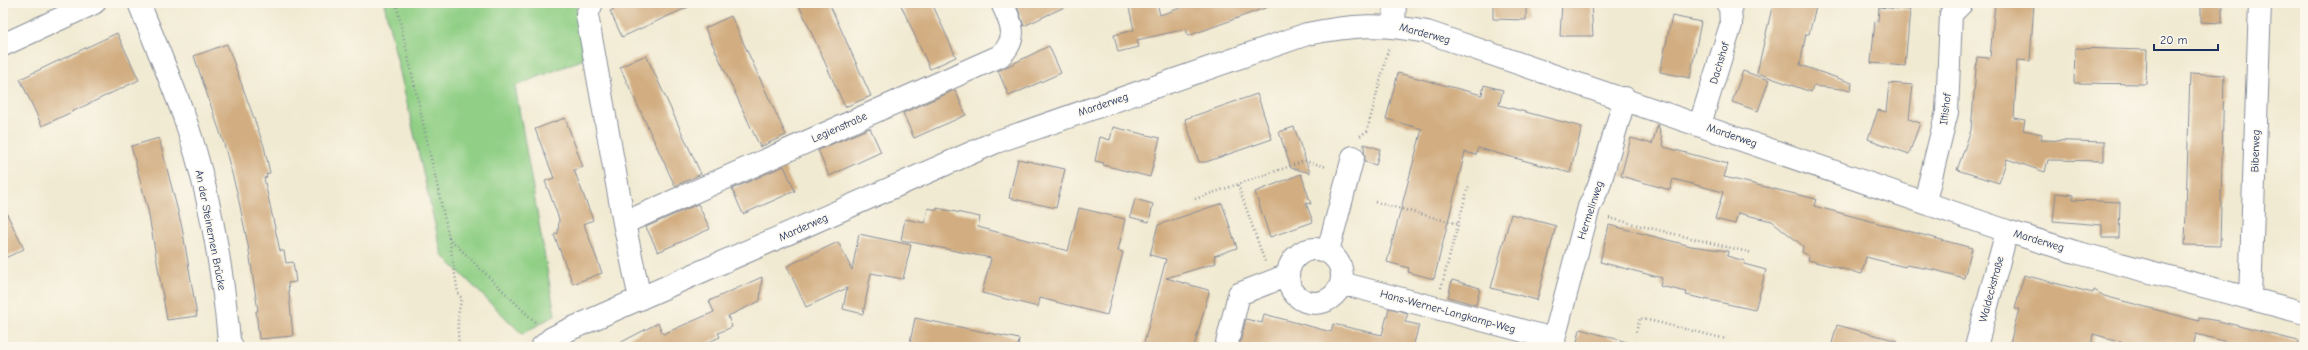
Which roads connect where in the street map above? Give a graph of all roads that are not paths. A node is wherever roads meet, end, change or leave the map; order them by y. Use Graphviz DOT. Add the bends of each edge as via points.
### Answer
graph roads {
  1 [pos="94,3"];
  2 [pos="139,3"];
  3 [pos="592,3"];
  4 [pos="1002,3"];
  5 [pos="1396,3"];
  6 [pos="2260,3"];
  7 [pos="1730,4"];
  8 [pos="1956,8"];
  9 [pos="1394,25"];
  10 [pos="3,45"];
  11 [pos="1625,98"];
  12 [pos="1700,124"];
  13 [pos="1351,164"];
  14 [pos="1924,201"];
  15 [pos="624,223"];
  16 [pos="2007,230"];
  17 [pos="1328,251"];
  18 [pos="1280,279"];
  19 [pos="1341,283"];
  20 [pos="2250,298"];
  21 [pos="640,299"];
  22 [pos="2305,313"];
  23 [pos="547,343"];
  24 [pos="1555,343"];
  25 [pos="232,347"];
  26 [pos="1226,347"];
  27 [pos="1976,347"];
  1 -- 10 [label="street"];
  2 -- 25 [label="street, An der Steinernen Brücke" via="186,122 206,193 222,273 229,340"];
  3 -- 15 [label="street" via="588,15"];
  4 -- 15 [label="street, Legienstraße" via="1012,36 1011,46 1000,56"];
  5 -- 9 [label="street"];
  6 -- 20 [label="street, Biberweg"];
  7 -- 12 [label="street, Dachshof" via="1731,25"];
  8 -- 14 [label="street, Iltishof" via="1947,112"];
  9 -- 11 [label="street, Marderweg" via="1427,32"];
  9 -- 21 [label="street, Marderweg" via="1345,26 1307,34 996,142"];
  11 -- 12 [label="street, Marderweg"];
  11 -- 24 [label="street, Hermelinweg" via="1599,186 1588,213"];
  12 -- 14 [label="street, Marderweg"];
  13 -- 17 [label="street"];
  14 -- 16 [label="street, Marderweg"];
  15 -- 21 [label="street"];
  16 -- 20 [label="street, Marderweg" via="2075,252"];
  16 -- 27 [label="street, Waldeckstraße"];
  17 -- 18 [label="street" via="1315,249 1298,255"];
  17 -- 19 [label="street" via="1337,260 1341,269"];
  18 -- 19 [label="street" via="1289,285 1295,295 1303,300 1318,303 1335,295"];
  18 -- 26 [label="street" via="1239,294"];
  19 -- 24 [label="street, Hans-Werner-Langkamp-Weg"];
  20 -- 22 [label="street, Marderweg"];
  21 -- 23 [label="street, Marderweg"];
}
